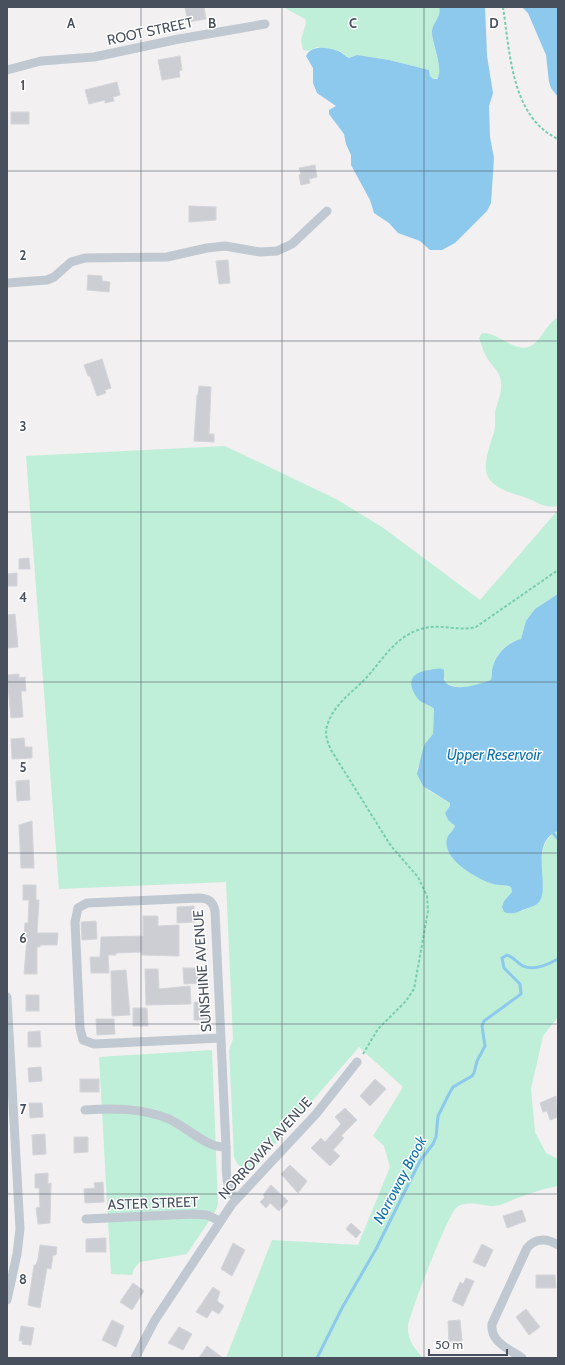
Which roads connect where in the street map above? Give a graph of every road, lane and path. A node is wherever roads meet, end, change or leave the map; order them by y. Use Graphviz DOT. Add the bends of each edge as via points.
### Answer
graph roads {
  1 [pos="503,7"];
  2 [pos="265,24"];
  3 [pos="7,70"];
  4 [pos="558,139"];
  5 [pos="327,211"];
  6 [pos="7,283"];
  7 [pos="558,570"];
  8 [pos="7,997"];
  9 [pos="221,1038"];
  10 [pos="357,1062"];
  11 [pos="85,1110"];
  12 [pos="226,1147"];
  13 [pos="236,1198"];
  14 [pos="86,1220"];
  15 [pos="220,1221"];
  16 [pos="558,1245"];
  17 [pos="7,1300"];
  18 [pos="135,1358"];
  19 [pos="522,1358"];
  1 -- 4 [label="path" via="515,79 522,101 538,126"];
  2 -- 3 [label="street, ROOT STREET" via="179,38 94,57 41,61"];
  5 -- 6 [label="street" via="292,244 277,251 260,252 225,246 168,257 85,258 72,262 47,280"];
  7 -- 10 [label="path" via="476,627 464,629 435,626 419,629 407,635 395,644 366,678 341,701 328,723 326,735 331,750 391,846 418,877 427,896 428,911 414,989 406,1001 378,1029"];
  8 -- 17 [label="street" via="20,1229 18,1254"];
  9 -- 9 [label="street, SUNSHINE AVENUE" via="215,911 210,901 198,898 87,903 78,908 75,922 80,1028 83,1040 94,1044"];
  9 -- 12 [label="street, SUNSHINE AVENUE"];
  10 -- 13 [label="street, NORROWAY AVENUE" via="316,1114"];
  11 -- 12 [label="street" via="124,1108 151,1113 178,1124 213,1145"];
  12 -- 13 [label="street, SUNSHINE AVENUE" via="228,1185"];
  13 -- 15 [label="street, NORROWAY AVENUE"];
  14 -- 15 [label="street, ASTER STREET" via="194,1214 207,1215"];
  15 -- 18 [label="street, NORROWAY AVENUE" via="155,1320"];
  16 -- 19 [label="street" via="543,1240 534,1241 527,1248 492,1324 492,1334 498,1342"];
}
